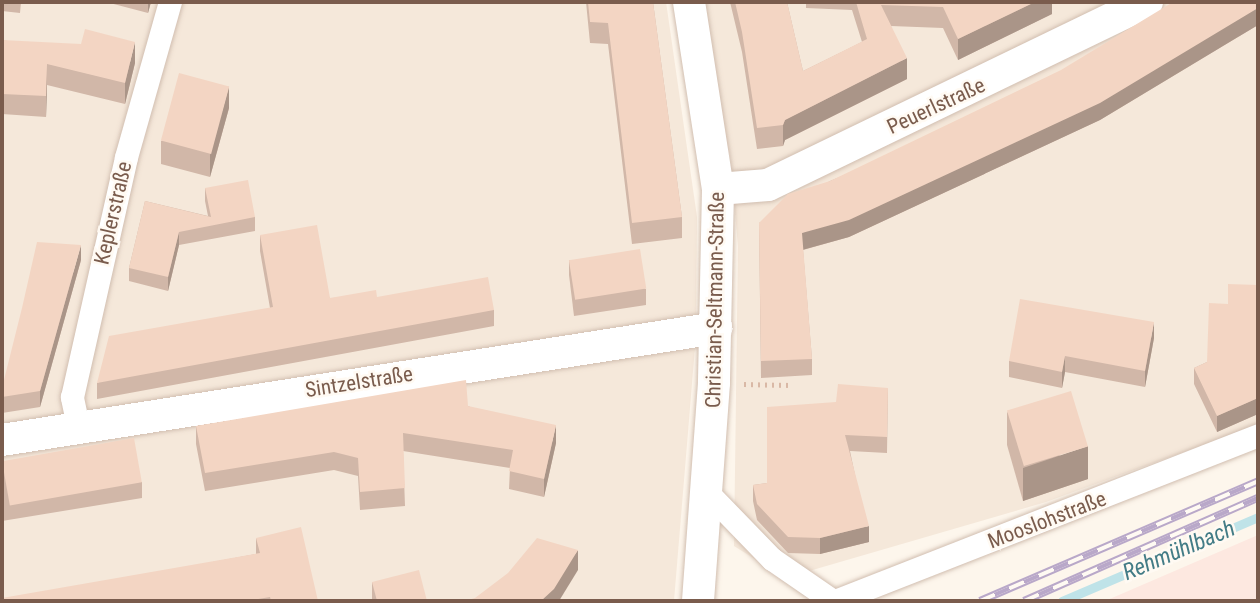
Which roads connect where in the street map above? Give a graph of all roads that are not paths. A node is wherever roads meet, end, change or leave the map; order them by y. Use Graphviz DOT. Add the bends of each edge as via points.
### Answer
graph roads {
  1 [pos="170,2"];
  2 [pos="688,2"];
  3 [pos="1147,2"];
  4 [pos="1112,10"];
  5 [pos="718,189"];
  6 [pos="716,328"];
  7 [pos="78,426"];
  8 [pos="1258,435"];
  9 [pos="2,440"];
  10 [pos="706,491"];
  11 [pos="698,601"];
  12 [pos="834,601"];
  1 -- 7 [label="street, Keplerstraße" via="126,157 72,397"];
  2 -- 5 [label="street, Christian-Seltmann-Straße"];
  3 -- 4 [label="street, Peuerlstraße"];
  4 -- 5 [label="street, Peuerlstraße" via="768,185"];
  5 -- 6 [label="street, Christian-Seltmann-Straße"];
  6 -- 7 [label="street, Sintzelstraße"];
  6 -- 10 [label="street, Christian-Seltmann-Straße"];
  7 -- 9 [label="street, Sintzelstraße"];
  8 -- 12 [label="street, Mooslohstraße"];
  10 -- 11 [label="street, Christian-Seltmann-Straße"];
  10 -- 12 [label="street, Mooslohstraße" via="772,559"];
}
